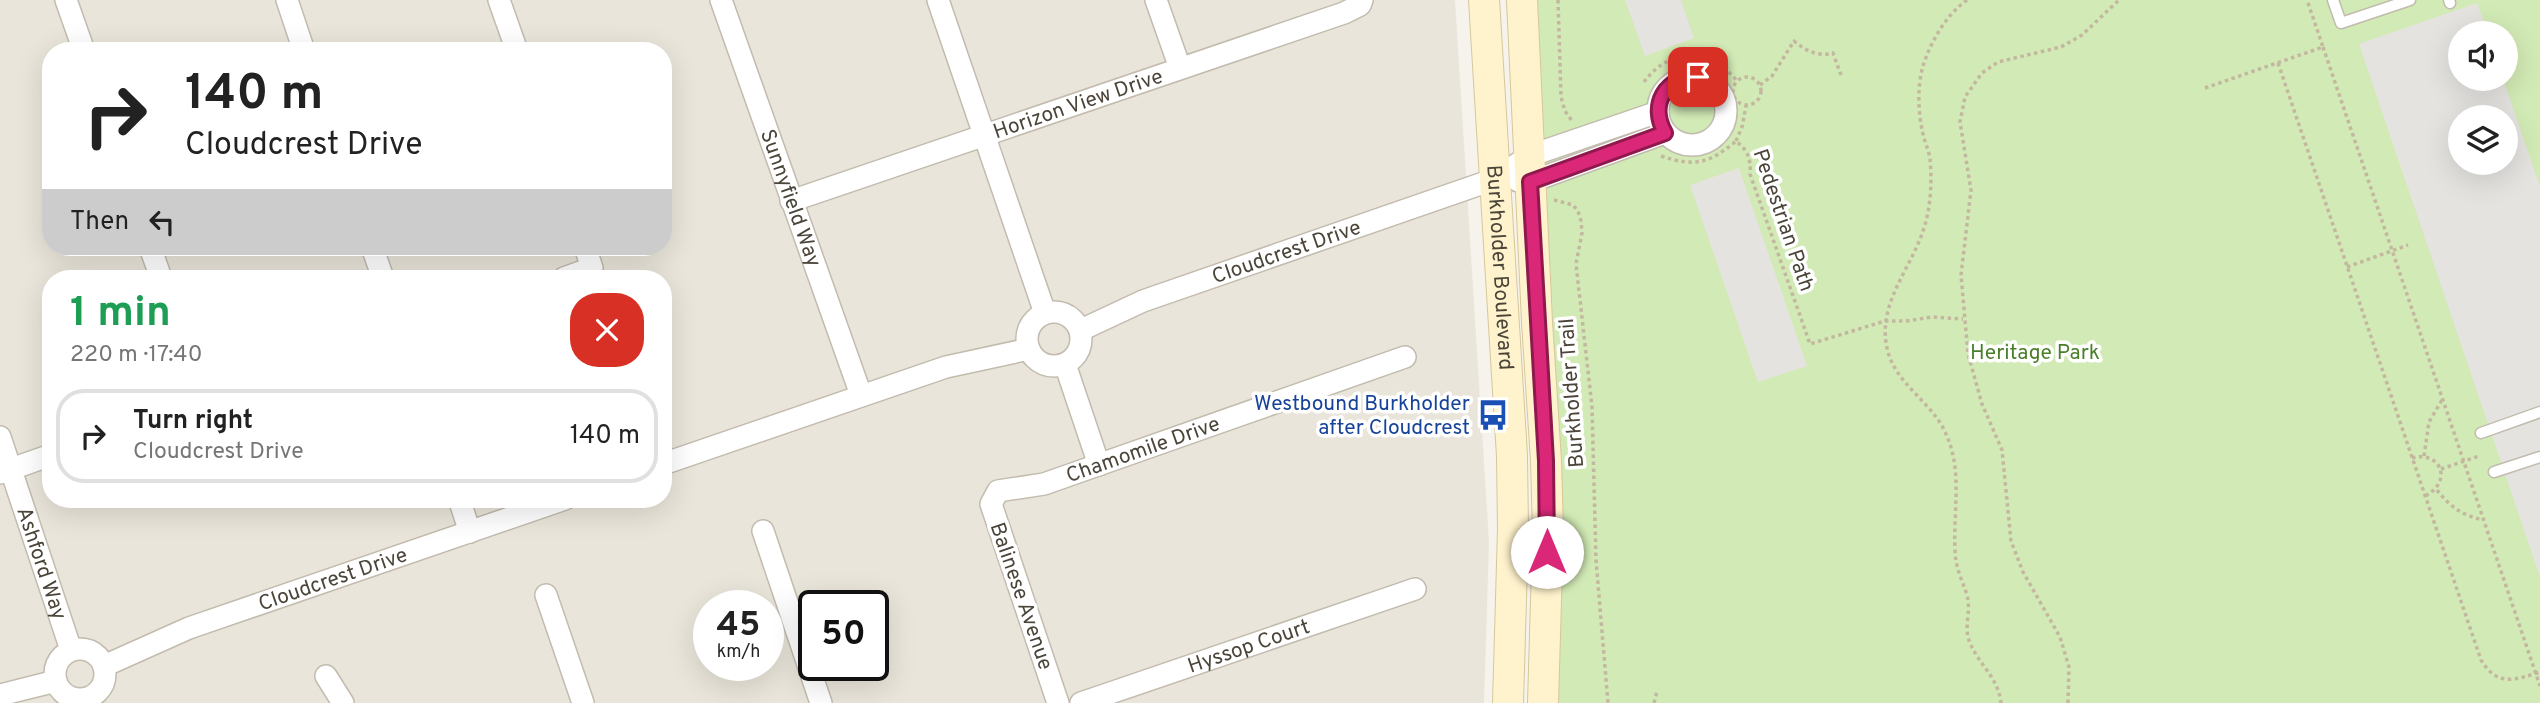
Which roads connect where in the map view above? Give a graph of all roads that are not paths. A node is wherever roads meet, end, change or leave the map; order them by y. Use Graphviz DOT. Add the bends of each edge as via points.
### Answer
graph roads {
  1 [pos="66,0"];
  2 [pos="287,0"];
  3 [pos="499,0"];
  4 [pos="721,0"];
  5 [pos="937,0"];
  6 [pos="1156,0"];
  7 [pos="1362,0"];
  8 [pos="1484,0"];
  9 [pos="1522,0"];
  10 [pos="2333,0"];
  11 [pos="2410,0"];
  12 [pos="81,42"];
  13 [pos="301,42"];
  14 [pos="514,42"];
  15 [pos="1180,68"];
  16 [pos="1658,112"];
  17 [pos="1665,133"];
  18 [pos="986,136"];
  19 [pos="1537,178"];
  20 [pos="1495,179"];
  21 [pos="791,201"];
  22 [pos="588,256"];
  23 [pos="586,270"];
  24 [pos="1045,313"];
  25 [pos="1080,330"];
  26 [pos="1029,349"];
  27 [pos="1405,357"];
  28 [pos="1065,365"];
  29 [pos="861,395"];
  30 [pos="2540,412"];
  31 [pos="2481,433"];
  32 [pos="0,437"];
  33 [pos="2540,457"];
  34 [pos="42,458"];
  35 [pos="672,461"];
  36 [pos="1099,464"];
  37 [pos="6,471"];
  38 [pos="2494,472"];
  39 [pos="998,491"];
  40 [pos="462,508"];
  41 [pos="539,508"];
  42 [pos="763,531"];
  43 [pos="470,532"];
  44 [pos="1415,590"];
  45 [pos="545,595"];
  46 [pos="71,650"];
  47 [pos="104,666"];
  48 [pos="326,676"];
  49 [pos="56,681"];
  50 [pos="0,695"];
  51 [pos="92,700"];
  52 [pos="343,703"];
  53 [pos="583,703"];
  54 [pos="821,703"];
  55 [pos="1058,703"];
  56 [pos="1081,703"];
  57 [pos="1508,703"];
  58 [pos="1543,703"];
  1 -- 12 [label="street"];
  2 -- 13 [label="street"];
  3 -- 14 [label="street"];
  4 -- 21 [label="street, Sunnyfield Way"];
  5 -- 18 [label="street"];
  6 -- 15 [label="street"];
  7 -- 15 [label="street, Horizon View Drive" via="1344,13"];
  8 -- 20 [label="main road, Burkholder Boulevard"];
  9 -- 19 [label="main road, Burkholder Boulevard"];
  10 -- 11 [label="lane" via="2341,23"];
  15 -- 18 [label="street, Horizon View Drive"];
  16 -- 17 [label="street"];
  16 -- 17 [label="street" via="1670,85 1688,77 1715,86 1726,103 1725,122 1705,144 1683,145"];
  16 -- 19 [label="street, Cloudcrest Drive"];
  17 -- 19 [label="street, Cloudcrest Drive"];
  18 -- 21 [label="street, Horizon View Drive"];
  18 -- 24 [label="street"];
  19 -- 20 [label="street, Cloudcrest Drive"];
  19 -- 58 [label="main road, Burkholder Boulevard" via="1548,532"];
  20 -- 25 [label="street, Cloudcrest Drive" via="1143,301"];
  20 -- 57 [label="main road, Burkholder Boulevard" via="1512,456"];
  21 -- 29 [label="street, Sunnyfield Way"];
  22 -- 23 [label="street" via="592,268"];
  24 -- 25 [label="street" via="1066,314"];
  24 -- 26 [label="street" via="1029,328"];
  25 -- 28 [label="street" via="1079,351"];
  26 -- 28 [label="street" via="1051,366"];
  26 -- 29 [label="street" via="946,367"];
  27 -- 36 [label="street, Chamomile Drive"];
  28 -- 36 [label="street"];
  29 -- 35 [label="street"];
  30 -- 31 [label="lane"];
  32 -- 37 [label="street, Ashford Way"];
  33 -- 38 [label="lane"];
  34 -- 37 [label="street"];
  36 -- 39 [label="street, Chamomile Drive" via="1044,484"];
  37 -- 46 [label="street, Ashford Way"];
  39 -- 55 [label="street, Balinese Avenue" via="991,504"];
  40 -- 43 [label="street"];
  41 -- 43 [label="street, Cloudcrest Drive"];
  42 -- 54 [label="street"];
  43 -- 47 [label="street, Cloudcrest Drive" via="189,628"];
  44 -- 56 [label="street, Hyssop Court"];
  45 -- 53 [label="street"];
  46 -- 47 [label="street" via="87,649"];
  46 -- 49 [label="street" via="56,666"];
  47 -- 51 [label="street" via="105,680"];
  48 -- 52 [label="street"];
  49 -- 50 [label="street"];
  49 -- 51 [label="street" via="66,695"];
}
